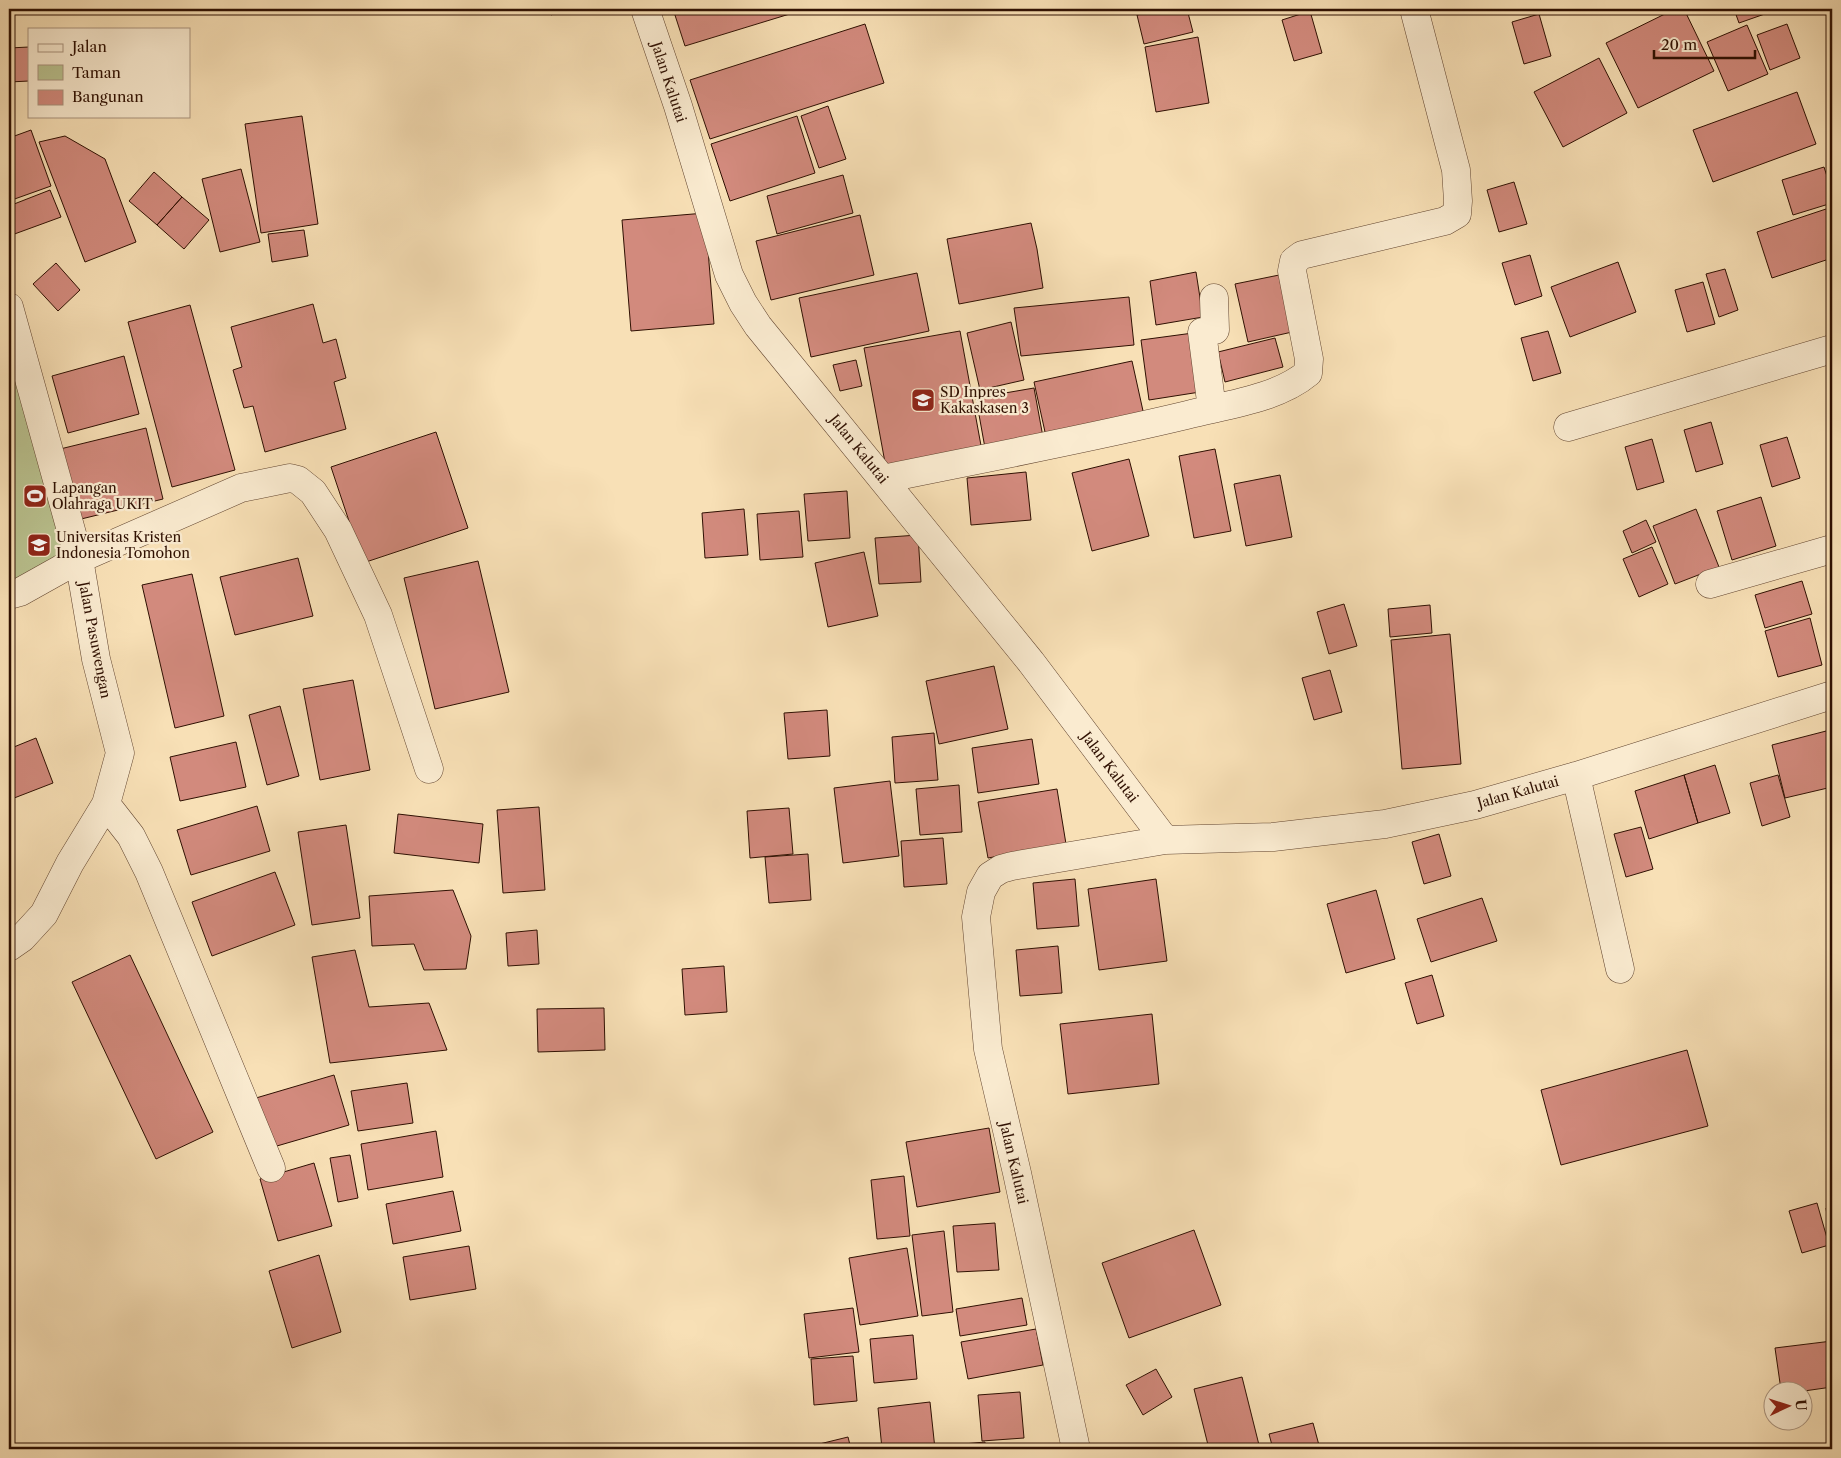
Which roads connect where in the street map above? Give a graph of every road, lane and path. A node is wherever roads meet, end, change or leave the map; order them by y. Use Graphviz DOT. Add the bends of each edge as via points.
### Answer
graph roads {
  1 [pos="645,9"];
  2 [pos="1414,9"];
  3 [pos="1214,298"];
  4 [pos="9,307"];
  5 [pos="1832,350"];
  6 [pos="1212,409"];
  7 [pos="1568,427"];
  8 [pos="883,478"];
  9 [pos="1832,549"];
  10 [pos="79,560"];
  11 [pos="1710,584"];
  12 [pos="9,595"];
  13 [pos="1832,695"];
  14 [pos="429,769"];
  15 [pos="1576,776"];
  16 [pos="106,804"];
  17 [pos="1165,840"];
  18 [pos="9,947"];
  19 [pos="1620,969"];
  20 [pos="271,1168"];
  21 [pos="1076,1449"];
  1 -- 8 [label="street, Jalan Kalutai" via="729,275 743,303 758,326"];
  2 -- 6 [label="street" via="1456,170 1457,214 1445,221 1302,255 1294,261 1292,271 1309,359 1308,374 1280,391"];
  3 -- 6 [label="street" via="1216,330 1202,332"];
  4 -- 10 [label="street, Jalan Pasuwengan"];
  5 -- 7 [label="street"];
  6 -- 8 [label="street" via="1120,431"];
  8 -- 17 [label="street, Jalan Kalutai" via="1031,662"];
  9 -- 11 [label="street"];
  10 -- 12 [label="street"];
  10 -- 14 [label="street" via="241,488 290,478 298,480 313,492 338,530 378,615"];
  10 -- 16 [label="street, Jalan Pasuwengan" via="96,659 120,753"];
  13 -- 15 [label="street, Jalan Kalutai"];
  15 -- 17 [label="street, Jalan Kalutai" via="1475,805 1385,824 1273,837"];
  15 -- 19 [label="street"];
  16 -- 18 [label="street, Jalan Pasuwengan" via="44,914"];
  16 -- 20 [label="street" via="131,836 149,872"];
  17 -- 21 [label="street, Jalan Kalutai" via="1001,869 990,876 981,892 976,917 988,1049"];
}
